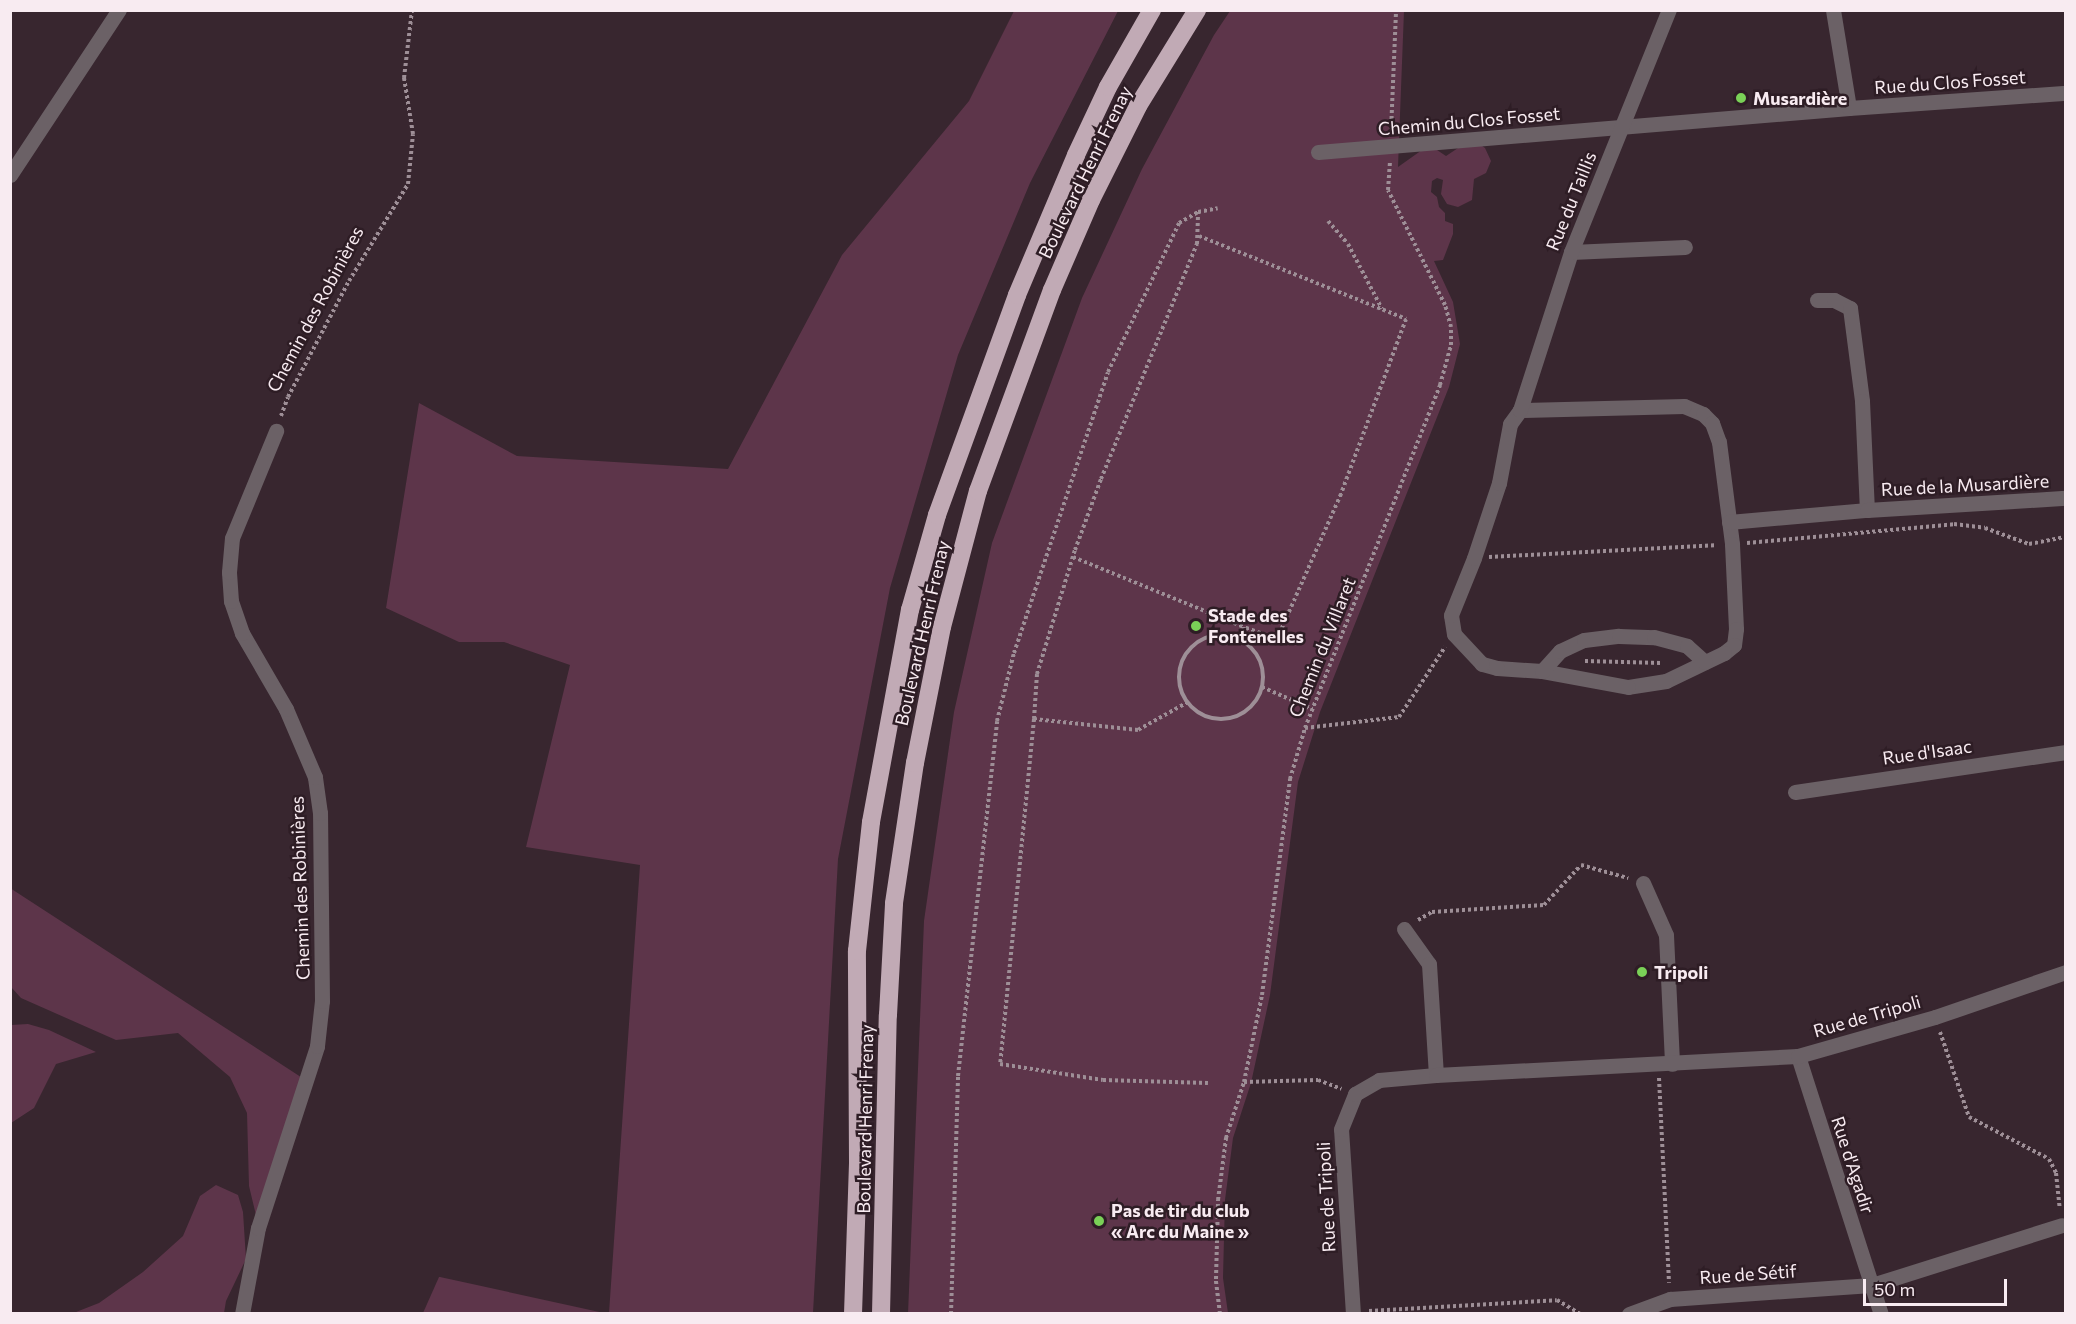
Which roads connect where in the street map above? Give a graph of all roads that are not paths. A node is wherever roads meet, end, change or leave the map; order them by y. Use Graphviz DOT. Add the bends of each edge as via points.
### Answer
graph roads {
  1 [pos="118,10"];
  2 [pos="1152,10"];
  3 [pos="1197,10"];
  4 [pos="1669,10"];
  5 [pos="1833,10"];
  6 [pos="2066,93"];
  7 [pos="1849,108"];
  8 [pos="1623,128"];
  9 [pos="1318,152"];
  10 [pos="10,175"];
  11 [pos="1685,247"];
  12 [pos="1571,252"];
  13 [pos="1817,300"];
  14 [pos="1520,410"];
  15 [pos="276,431"];
  16 [pos="2066,498"];
  17 [pos="1867,510"];
  18 [pos="1729,522"];
  19 [pos="1706,662"];
  20 [pos="1545,667"];
  21 [pos="2066,752"];
  22 [pos="1795,792"];
  23 [pos="1643,883"];
  24 [pos="1404,930"];
  25 [pos="2066,972"];
  26 [pos="1798,1056"];
  27 [pos="1665,1065"];
  28 [pos="1436,1075"];
  29 [pos="2062,1225"];
  30 [pos="1872,1285"];
  31 [pos="1352,1313"];
  32 [pos="242,1314"];
  33 [pos="853,1314"];
  34 [pos="881,1314"];
  35 [pos="1629,1314"];
  36 [pos="1881,1314"];
  1 -- 10 [label="street"];
  2 -- 33 [label="highway, Boulevard Henri Frenay" via="1076,154 1017,296 937,515 910,610 871,822 856,951 858,1162"];
  3 -- 34 [label="highway, Boulevard Henri Frenay" via="1138,106 1052,290 978,491 942,627 915,763 894,903"];
  4 -- 8 [label="street, Rue du Taillis"];
  5 -- 7 [label="street"];
  6 -- 7 [label="street, Rue du Clos Fosset"];
  7 -- 8 [label="street, Rue du Clos Fosset"];
  8 -- 9 [label="street, Chemin du Clos Fosset"];
  8 -- 12 [label="street, Rue du Taillis"];
  11 -- 12 [label="street"];
  12 -- 14 [label="street, Rue du Taillis"];
  13 -- 17 [label="street, Rue de la Musardière" via="1834,300 1850,308 1862,401"];
  14 -- 18 [label="street" via="1684,406 1703,414 1712,423 1719,442"];
  14 -- 20 [label="street" via="1510,424 1498,483 1452,615 1454,634 1482,664 1497,668"];
  15 -- 32 [label="street, Chemin des Robinières" via="232,538 231,600 242,633 286,709 315,777 320,813 322,1000 317,1046 258,1228"];
  16 -- 17 [label="street, Rue de la Musardière"];
  17 -- 18 [label="street, Rue de la Musardière"];
  18 -- 19 [label="street" via="1737,629 1734,645"];
  19 -- 20 [label="street" via="1666,681 1628,687"];
  19 -- 20 [label="street" via="1687,645 1654,637 1619,636 1584,640 1560,651"];
  21 -- 22 [label="street, Rue d'Isaac"];
  23 -- 27 [label="street" via="1666,935"];
  24 -- 28 [label="street" via="1429,964"];
  25 -- 26 [label="street, Rue de Tripoli" via="1935,1017"];
  26 -- 27 [label="street, Rue de Tripoli"];
  26 -- 30 [label="street, Rue d'Agadir"];
  27 -- 28 [label="street, Rue de Tripoli"];
  28 -- 31 [label="street, Rue de Tripoli" via="1379,1080 1355,1094 1341,1129"];
  29 -- 30 [label="street"];
  30 -- 35 [label="street, Rue de Sétif" via="1670,1299"];
  30 -- 36 [label="street, Rue d'Agadir"];
}
